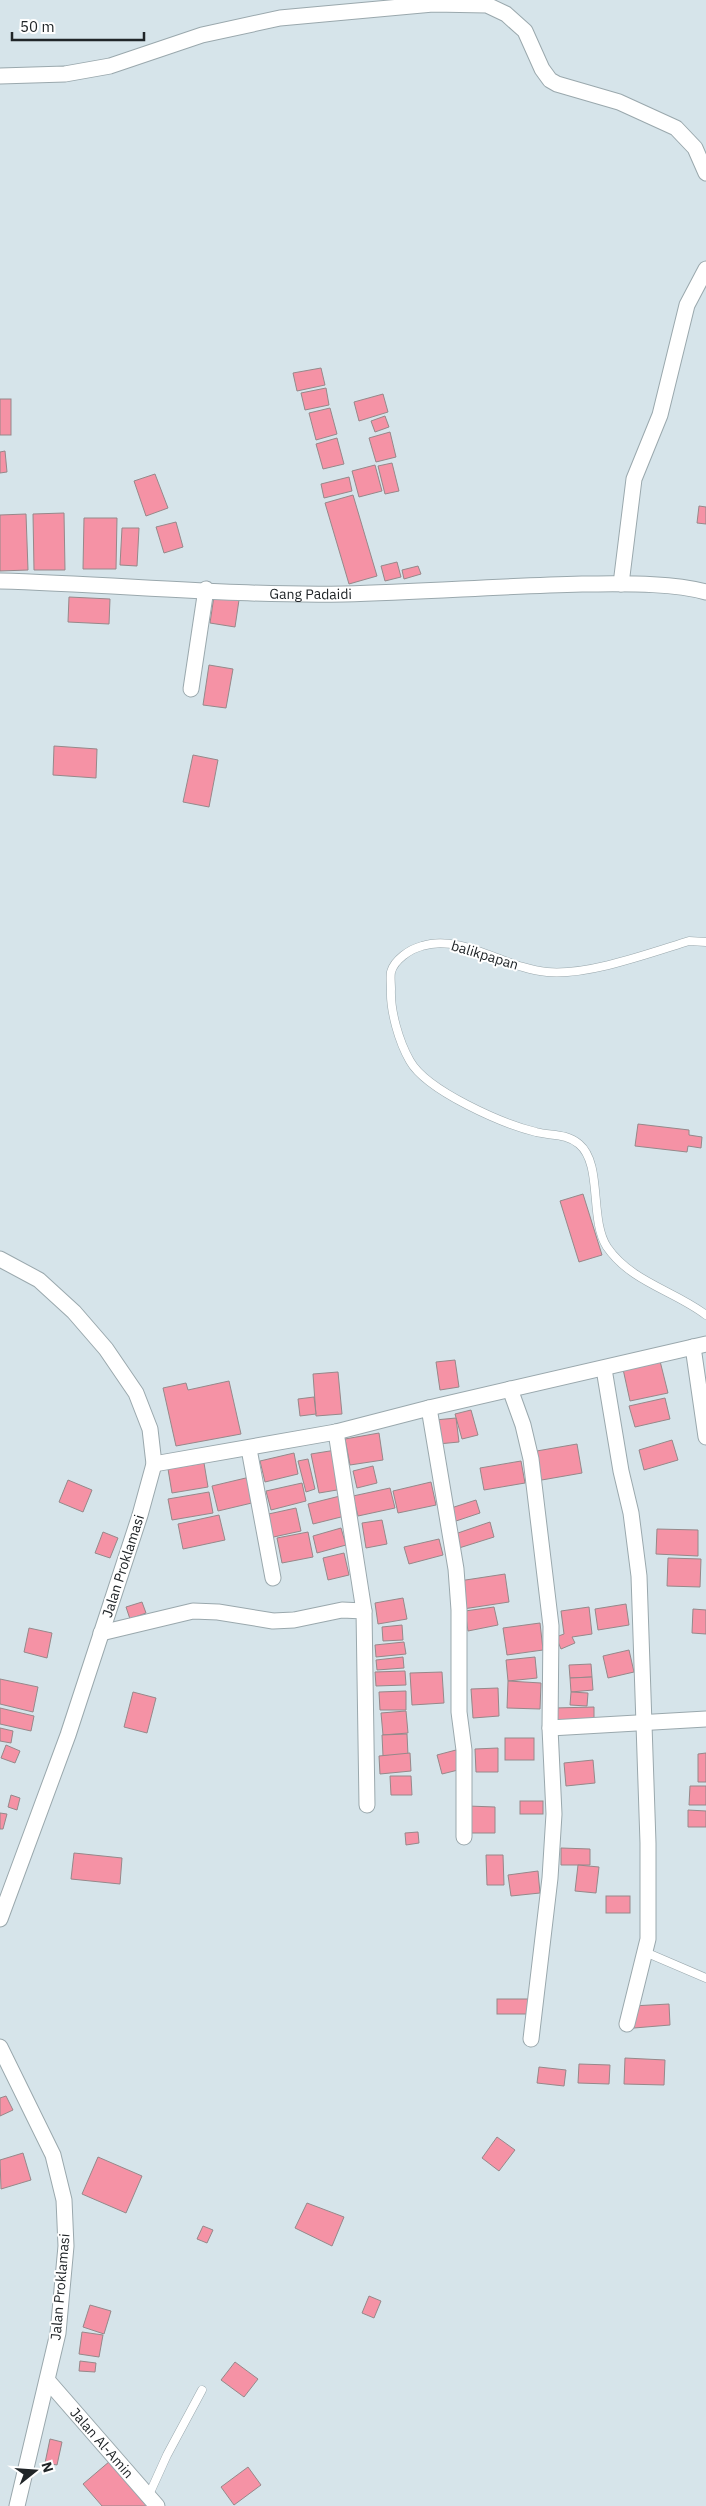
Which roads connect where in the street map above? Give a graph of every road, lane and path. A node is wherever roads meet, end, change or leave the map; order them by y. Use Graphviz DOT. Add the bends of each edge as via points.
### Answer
graph roads {
  1 [pos="0,76"];
  2 [pos="706,173"];
  3 [pos="706,269"];
  4 [pos="0,581"];
  5 [pos="621,584"];
  6 [pos="206,589"];
  7 [pos="706,592"];
  8 [pos="191,689"];
  9 [pos="706,942"];
  10 [pos="0,1259"];
  11 [pos="706,1315"];
  12 [pos="700,1346"];
  13 [pos="604,1369"];
  14 [pos="510,1389"];
  15 [pos="429,1408"];
  16 [pos="336,1432"];
  17 [pos="706,1437"];
  18 [pos="249,1449"];
  19 [pos="154,1464"];
  20 [pos="273,1578"];
  21 [pos="364,1610"];
  22 [pos="101,1633"];
  23 [pos="706,1719"];
  24 [pos="644,1723"];
  25 [pos="550,1728"];
  26 [pos="367,1805"];
  27 [pos="464,1837"];
  28 [pos="0,1919"];
  29 [pos="645,1952"];
  30 [pos="706,1978"];
  31 [pos="627,2024"];
  32 [pos="531,2039"];
  33 [pos="0,2047"];
  34 [pos="48,2381"];
  35 [pos="202,2390"];
  36 [pos="152,2501"];
  37 [pos="17,2506"];
  1 -- 2 [label="street" via="66,74 110,66 202,35 280,18 433,4 487,5 506,14 525,31 550,80 619,102 676,128 694,148"];
  3 -- 5 [label="street" via="687,305 660,415 634,479"];
  4 -- 6 [label="street, Gang Padaidi"];
  5 -- 6 [label="street, Gang Padaidi" via="344,594"];
  5 -- 7 [label="street, Gang Padaidi"];
  6 -- 8 [label="street"];
  9 -- 11 [label="lane, balikpapan" via="689,941 590,968 547,972 446,942 422,946 401,957 391,972 390,998 411,1062 428,1080 463,1103 501,1120 537,1132 571,1138 581,1145 589,1156 596,1214 606,1244 618,1260 643,1279"];
  10 -- 19 [label="street, Jalan Proklamasi" via="39,1280 74,1312 106,1349 136,1393 150,1429"];
  12 -- 13 [label="street"];
  12 -- 17 [label="street"];
  13 -- 14 [label="street"];
  13 -- 24 [label="street" via="631,1513 639,1576"];
  14 -- 15 [label="street"];
  14 -- 25 [label="street" via="531,1460 550,1626"];
  15 -- 16 [label="street"];
  15 -- 27 [label="street" via="456,1569 459,1712 464,1750"];
  16 -- 18 [label="street"];
  16 -- 21 [label="street"];
  18 -- 19 [label="street"];
  18 -- 20 [label="street"];
  19 -- 22 [label="street, Jalan Proklamasi"];
  21 -- 22 [label="street" via="342,1610 273,1621 193,1611"];
  21 -- 26 [label="street"];
  22 -- 28 [label="street, Jalan Proklamasi" via="68,1735"];
  23 -- 24 [label="street"];
  24 -- 25 [label="street"];
  24 -- 29 [label="street" via="648,1843 648,1938"];
  25 -- 32 [label="street" via="554,1814 550,1878"];
  29 -- 30 [label="lane"];
  29 -- 31 [label="street"];
  33 -- 34 [label="street, Jalan Proklamasi" via="53,2155 64,2200 66,2246 58,2333"];
  34 -- 36 [label="street, Jalan Al-Amin"];
  34 -- 37 [label="street, Jalan Proklamasi"];
  35 -- 36 [label="lane" via="167,2455"];
}
